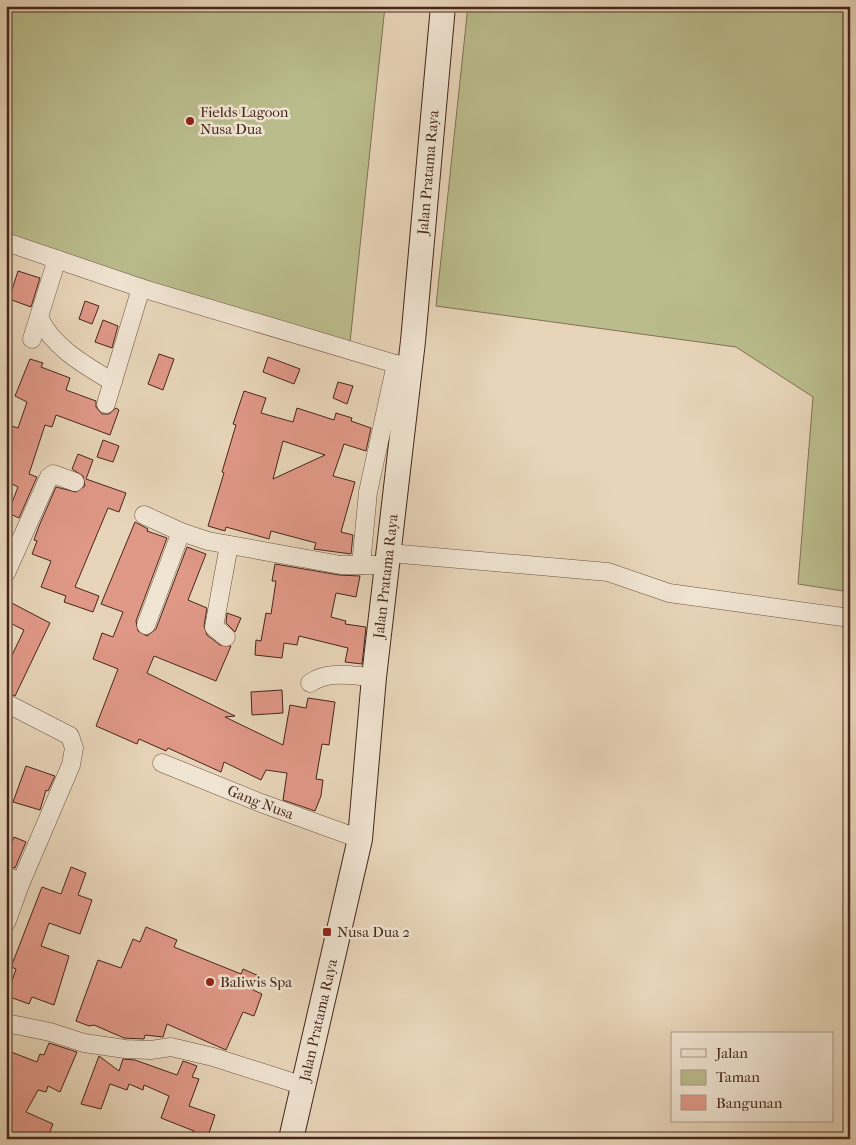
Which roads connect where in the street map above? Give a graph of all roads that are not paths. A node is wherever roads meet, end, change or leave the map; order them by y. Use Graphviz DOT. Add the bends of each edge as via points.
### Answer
graph roads {
  1 [pos="443,6"];
  2 [pos="6,242"];
  3 [pos="57,259"];
  4 [pos="141,288"];
  5 [pos="39,317"];
  6 [pos="32,339"];
  7 [pos="403,366"];
  8 [pos="112,382"];
  9 [pos="106,404"];
  10 [pos="75,482"];
  11 [pos="144,515"];
  12 [pos="181,532"];
  13 [pos="229,545"];
  14 [pos="389,559"];
  15 [pos="361,565"];
  16 [pos="6,573"];
  17 [pos="850,618"];
  18 [pos="146,625"];
  19 [pos="226,637"];
  20 [pos="374,677"];
  21 [pos="310,683"];
  22 [pos="6,703"];
  23 [pos="162,764"];
  24 [pos="360,839"];
  25 [pos="13,879"];
  26 [pos="6,923"];
  27 [pos="6,1023"];
  28 [pos="304,1086"];
  29 [pos="291,1139"];
  1 -- 7 [label="main road, Jalan Pratama Raya"];
  2 -- 3 [label="street"];
  3 -- 4 [label="street"];
  3 -- 5 [label="street"];
  4 -- 7 [label="street"];
  4 -- 8 [label="street"];
  5 -- 6 [label="street"];
  5 -- 8 [label="street" via="44,329 58,343"];
  7 -- 14 [label="main road, Jalan Pratama Raya"];
  7 -- 15 [label="street" via="368,492"];
  8 -- 9 [label="street"];
  10 -- 16 [label="street" via="53,474 49,477"];
  11 -- 12 [label="street"];
  12 -- 13 [label="street"];
  12 -- 18 [label="street"];
  13 -- 15 [label="street" via="341,565"];
  13 -- 19 [label="street" via="214,627"];
  14 -- 15 [label="street"];
  14 -- 17 [label="street" via="608,572 669,592"];
  14 -- 20 [label="main road, Jalan Pratama Raya"];
  20 -- 21 [label="street" via="332,674"];
  20 -- 24 [label="main road, Jalan Pratama Raya"];
  22 -- 25 [label="street" via="70,736 74,748 72,764"];
  23 -- 24 [label="street, Gang Nusa"];
  24 -- 28 [label="main road, Jalan Pratama Raya"];
  25 -- 26 [label="street"];
  27 -- 28 [label="street" via="125,1049 171,1047"];
  28 -- 29 [label="main road, Jalan Pratama Raya"];
}
